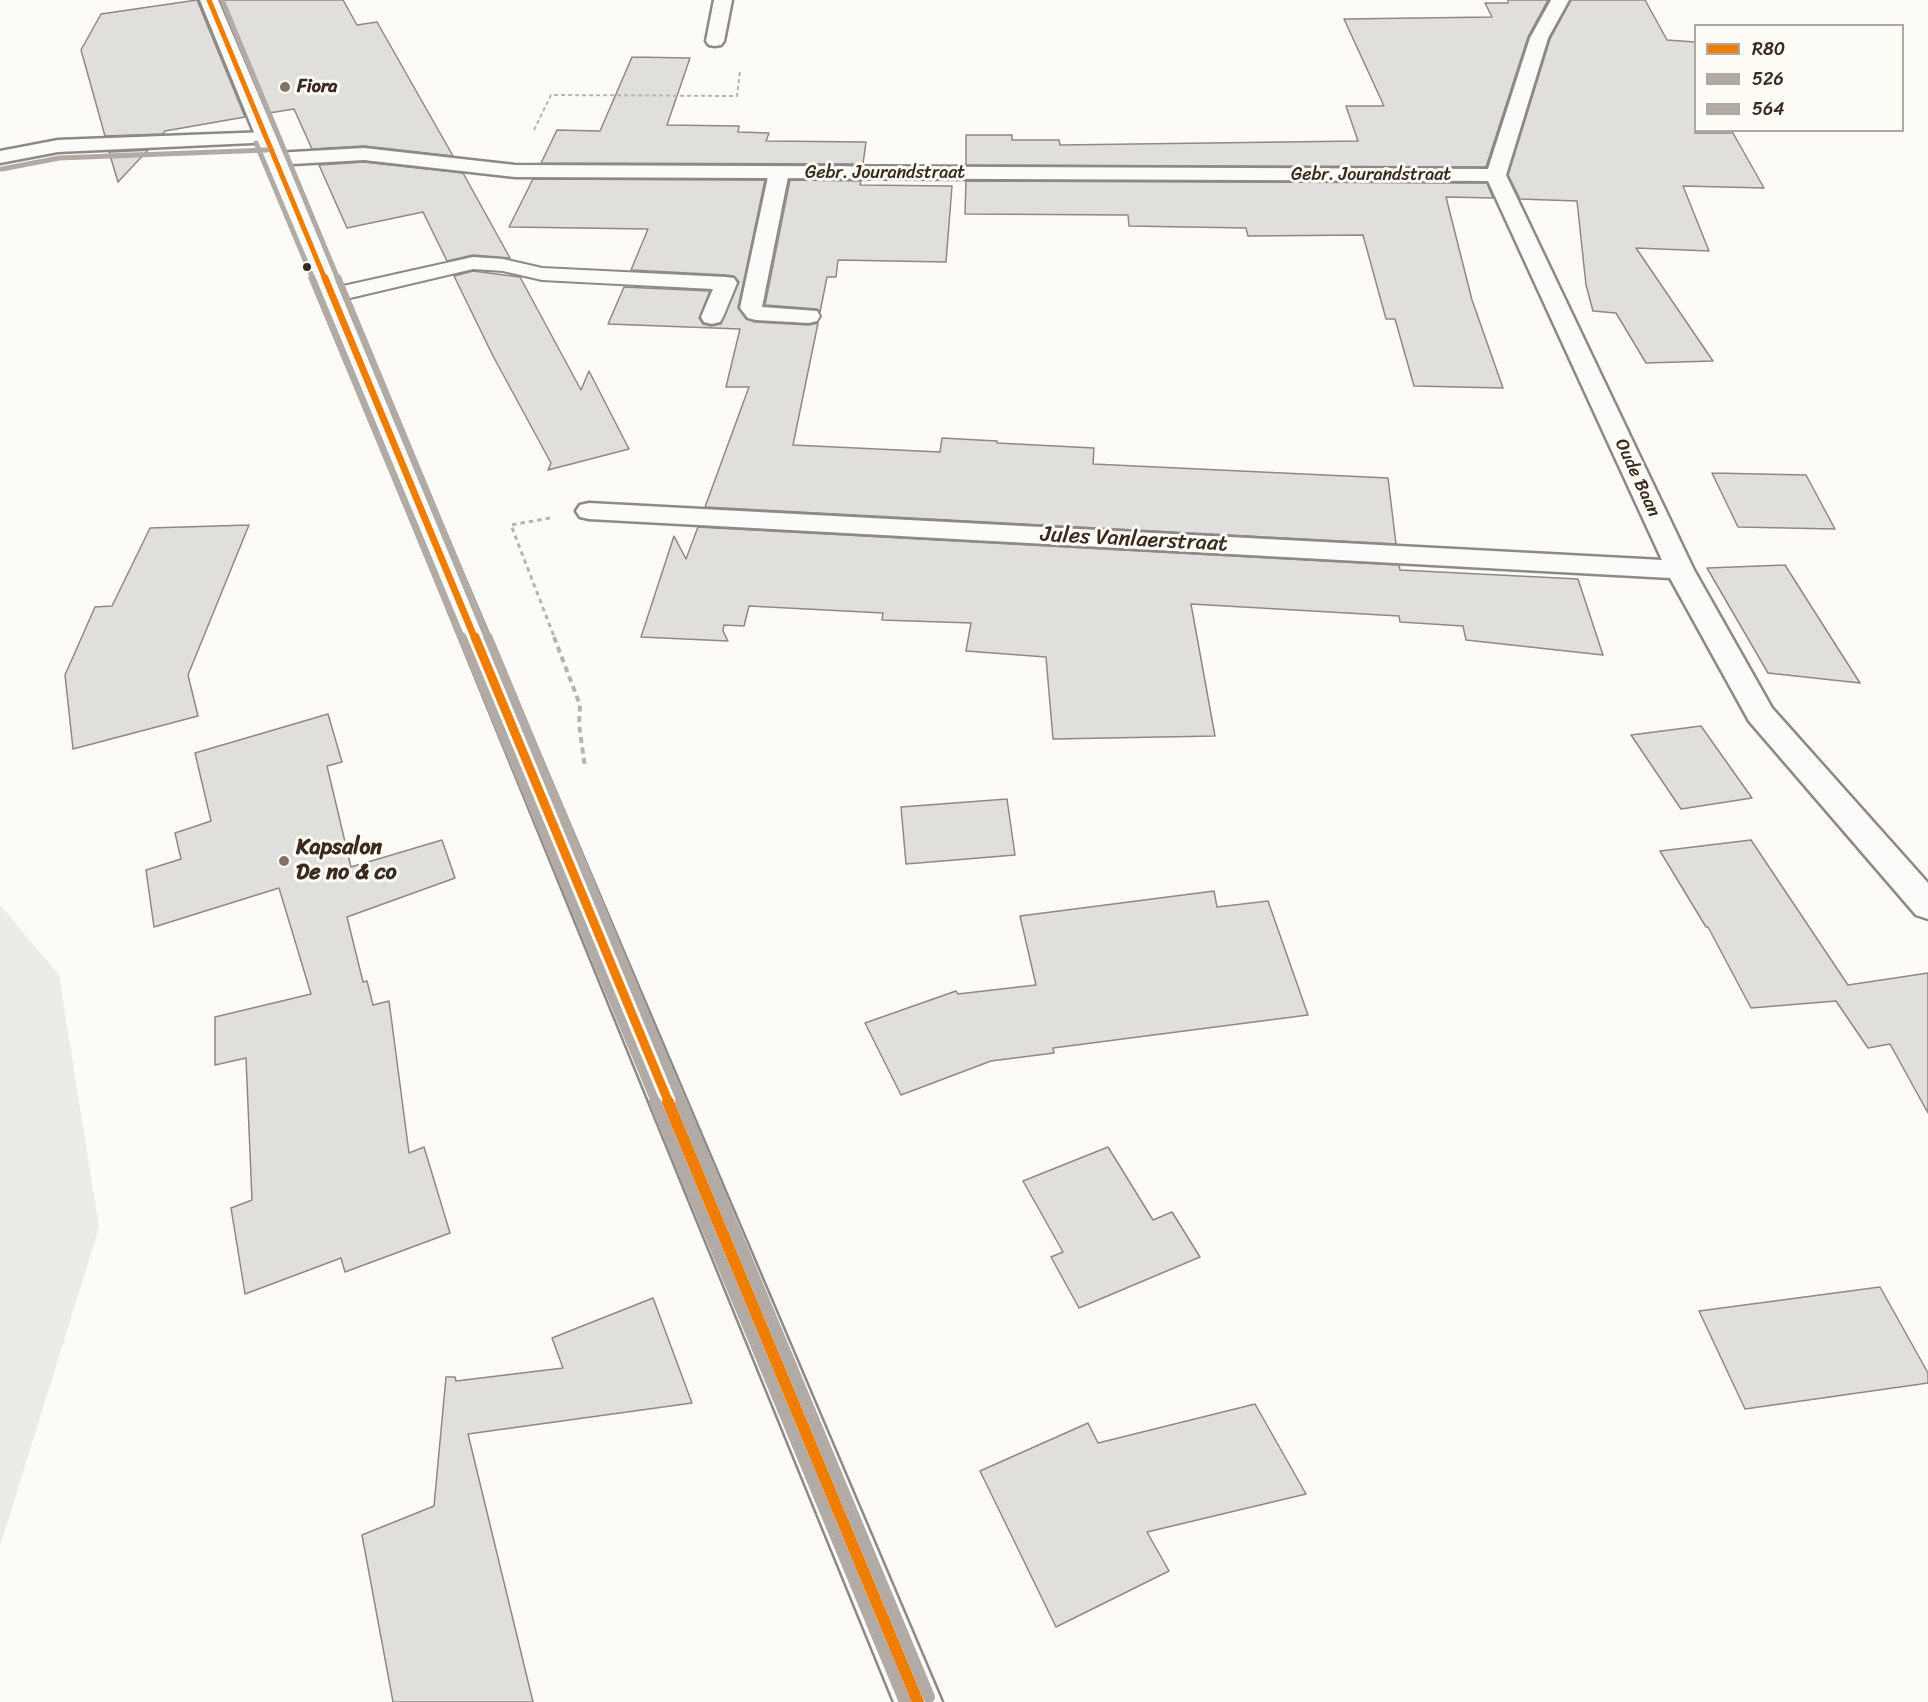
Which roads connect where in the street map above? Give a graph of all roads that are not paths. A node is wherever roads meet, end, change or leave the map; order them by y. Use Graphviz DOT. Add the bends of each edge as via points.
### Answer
graph roads {
  1 [pos="209,0"];
  2 [pos="723,0"];
  3 [pos="1560,0"];
  4 [pos="715,41"];
  5 [pos="267,138"];
  6 [pos="0,157"];
  7 [pos="275,159"];
  8 [pos="779,172"];
  9 [pos="1496,175"];
  10 [pos="333,295"];
  11 [pos="809,316"];
  12 [pos="712,317"];
  13 [pos="589,511"];
  14 [pos="1680,570"];
  15 [pos="1926,899"];
  16 [pos="918,1702"];
  1 -- 5 [label="street"];
  2 -- 4 [label="street"];
  3 -- 9 [label="street" via="1539,38"];
  5 -- 6 [label="street" via="68,145"];
  5 -- 7 [label="street"];
  7 -- 8 [label="street, Gebr. Jourandstraat" via="364,154 515,171"];
  7 -- 10 [label="street"];
  8 -- 9 [label="street, Gebr. Jourandstraat"];
  8 -- 11 [label="lane" via="751,308 756,313"];
  9 -- 14 [label="street, Oude Baan"];
  10 -- 12 [label="lane" via="473,263 542,274 726,283"];
  10 -- 16 [label="street"];
  13 -- 14 [label="street, Jules Vanlaerstraat"];
  14 -- 15 [label="street, Oude Baan" via="1760,714"];
}
